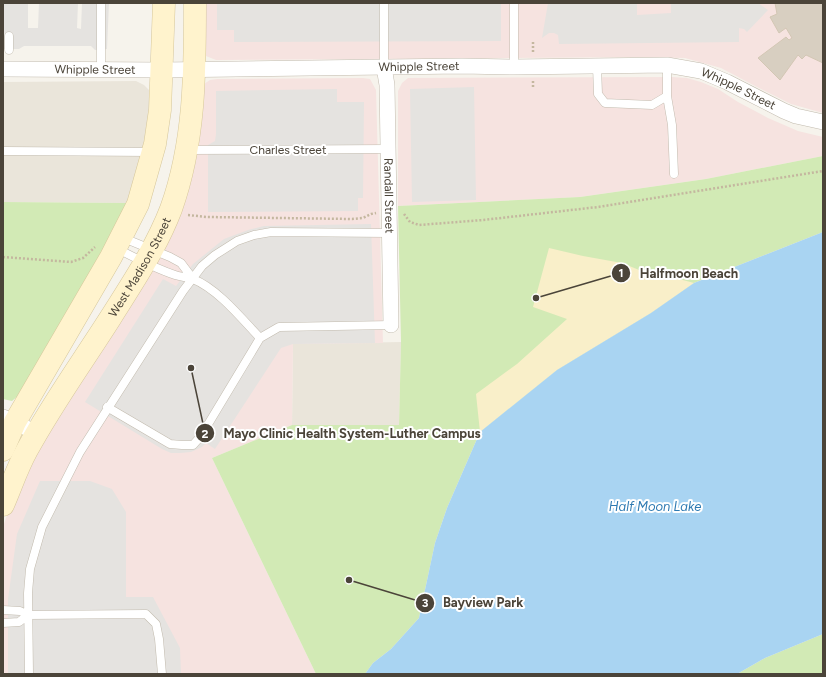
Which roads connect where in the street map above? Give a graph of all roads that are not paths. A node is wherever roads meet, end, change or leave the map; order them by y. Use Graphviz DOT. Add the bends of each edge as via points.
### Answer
graph roads {
  1 [pos="101,3"];
  2 [pos="164,3"];
  3 [pos="195,3"];
  4 [pos="384,3"];
  5 [pos="514,3"];
  6 [pos="8,36"];
  7 [pos="8,50"];
  8 [pos="667,65"];
  9 [pos="597,66"];
  10 [pos="384,67"];
  11 [pos="514,67"];
  12 [pos="3,68"];
  13 [pos="101,68"];
  14 [pos="195,69"];
  15 [pos="162,70"];
  16 [pos="667,96"];
  17 [pos="823,122"];
  18 [pos="388,149"];
  19 [pos="187,150"];
  20 [pos="3,151"];
  21 [pos="153,152"];
  22 [pos="674,174"];
  23 [pos="389,233"];
  24 [pos="111,244"];
  25 [pos="148,256"];
  26 [pos="193,279"];
  27 [pos="391,325"];
  28 [pos="260,338"];
  29 [pos="107,407"];
  30 [pos="9,420"];
  31 [pos="37,433"];
  32 [pos="3,450"];
  33 [pos="3,505"];
  34 [pos="3,610"];
  35 [pos="28,616"];
  36 [pos="3,623"];
  37 [pos="29,674"];
  38 [pos="162,674"];
  1 -- 13 [label="lane"];
  2 -- 15 [label="main road"];
  3 -- 14 [label="main road, West Madison Street"];
  4 -- 10 [label="lane"];
  5 -- 11 [label="lane"];
  6 -- 7 [label="lane"];
  8 -- 9 [label="street, Whipple Street"];
  8 -- 16 [label="lane"];
  8 -- 17 [label="street, Whipple Street" via="701,71 784,111"];
  9 -- 11 [label="street, Whipple Street"];
  9 -- 16 [label="lane" via="598,94 605,103 652,105"];
  10 -- 11 [label="street, Whipple Street"];
  10 -- 14 [label="street, Whipple Street"];
  10 -- 18 [label="street, Randall Street" via="387,85"];
  12 -- 13 [label="street, Whipple Street"];
  13 -- 15 [label="street, Whipple Street"];
  14 -- 15 [label="street, Whipple Street"];
  14 -- 19 [label="main road, West Madison Street"];
  15 -- 21 [label="main road" via="160,110"];
  16 -- 22 [label="lane" via="672,125"];
  18 -- 19 [label="lane, Charles Street"];
  18 -- 23 [label="street, Randall Street"];
  19 -- 25 [label="main road, West Madison Street" via="171,209"];
  20 -- 21 [label="lane"];
  21 -- 24 [label="main road" via="138,204"];
  23 -- 26 [label="lane" via="254,234 215,255 202,266"];
  23 -- 27 [label="street, Randall Street"];
  24 -- 25 [label="lane"];
  24 -- 25 [label="lane"];
  24 -- 30 [label="main road"];
  25 -- 26 [label="lane" via="176,276"];
  25 -- 26 [label="lane" via="181,263"];
  25 -- 31 [label="main road, West Madison Street"];
  26 -- 28 [label="lane" via="232,308"];
  26 -- 29 [label="lane"];
  27 -- 28 [label="lane" via="279,328"];
  28 -- 29 [label="lane" via="201,436 193,445 170,444"];
  29 -- 35 [label="lane" via="80,452 42,527 30,569"];
  30 -- 31 [label="street"];
  30 -- 32 [label="main road"];
  31 -- 33 [label="main road, West Madison Street"];
  34 -- 35 [label="lane" via="20,611"];
  35 -- 36 [label="lane" via="19,622"];
  35 -- 37 [label="lane"];
  35 -- 38 [label="lane" via="146,614 156,624"];
}
